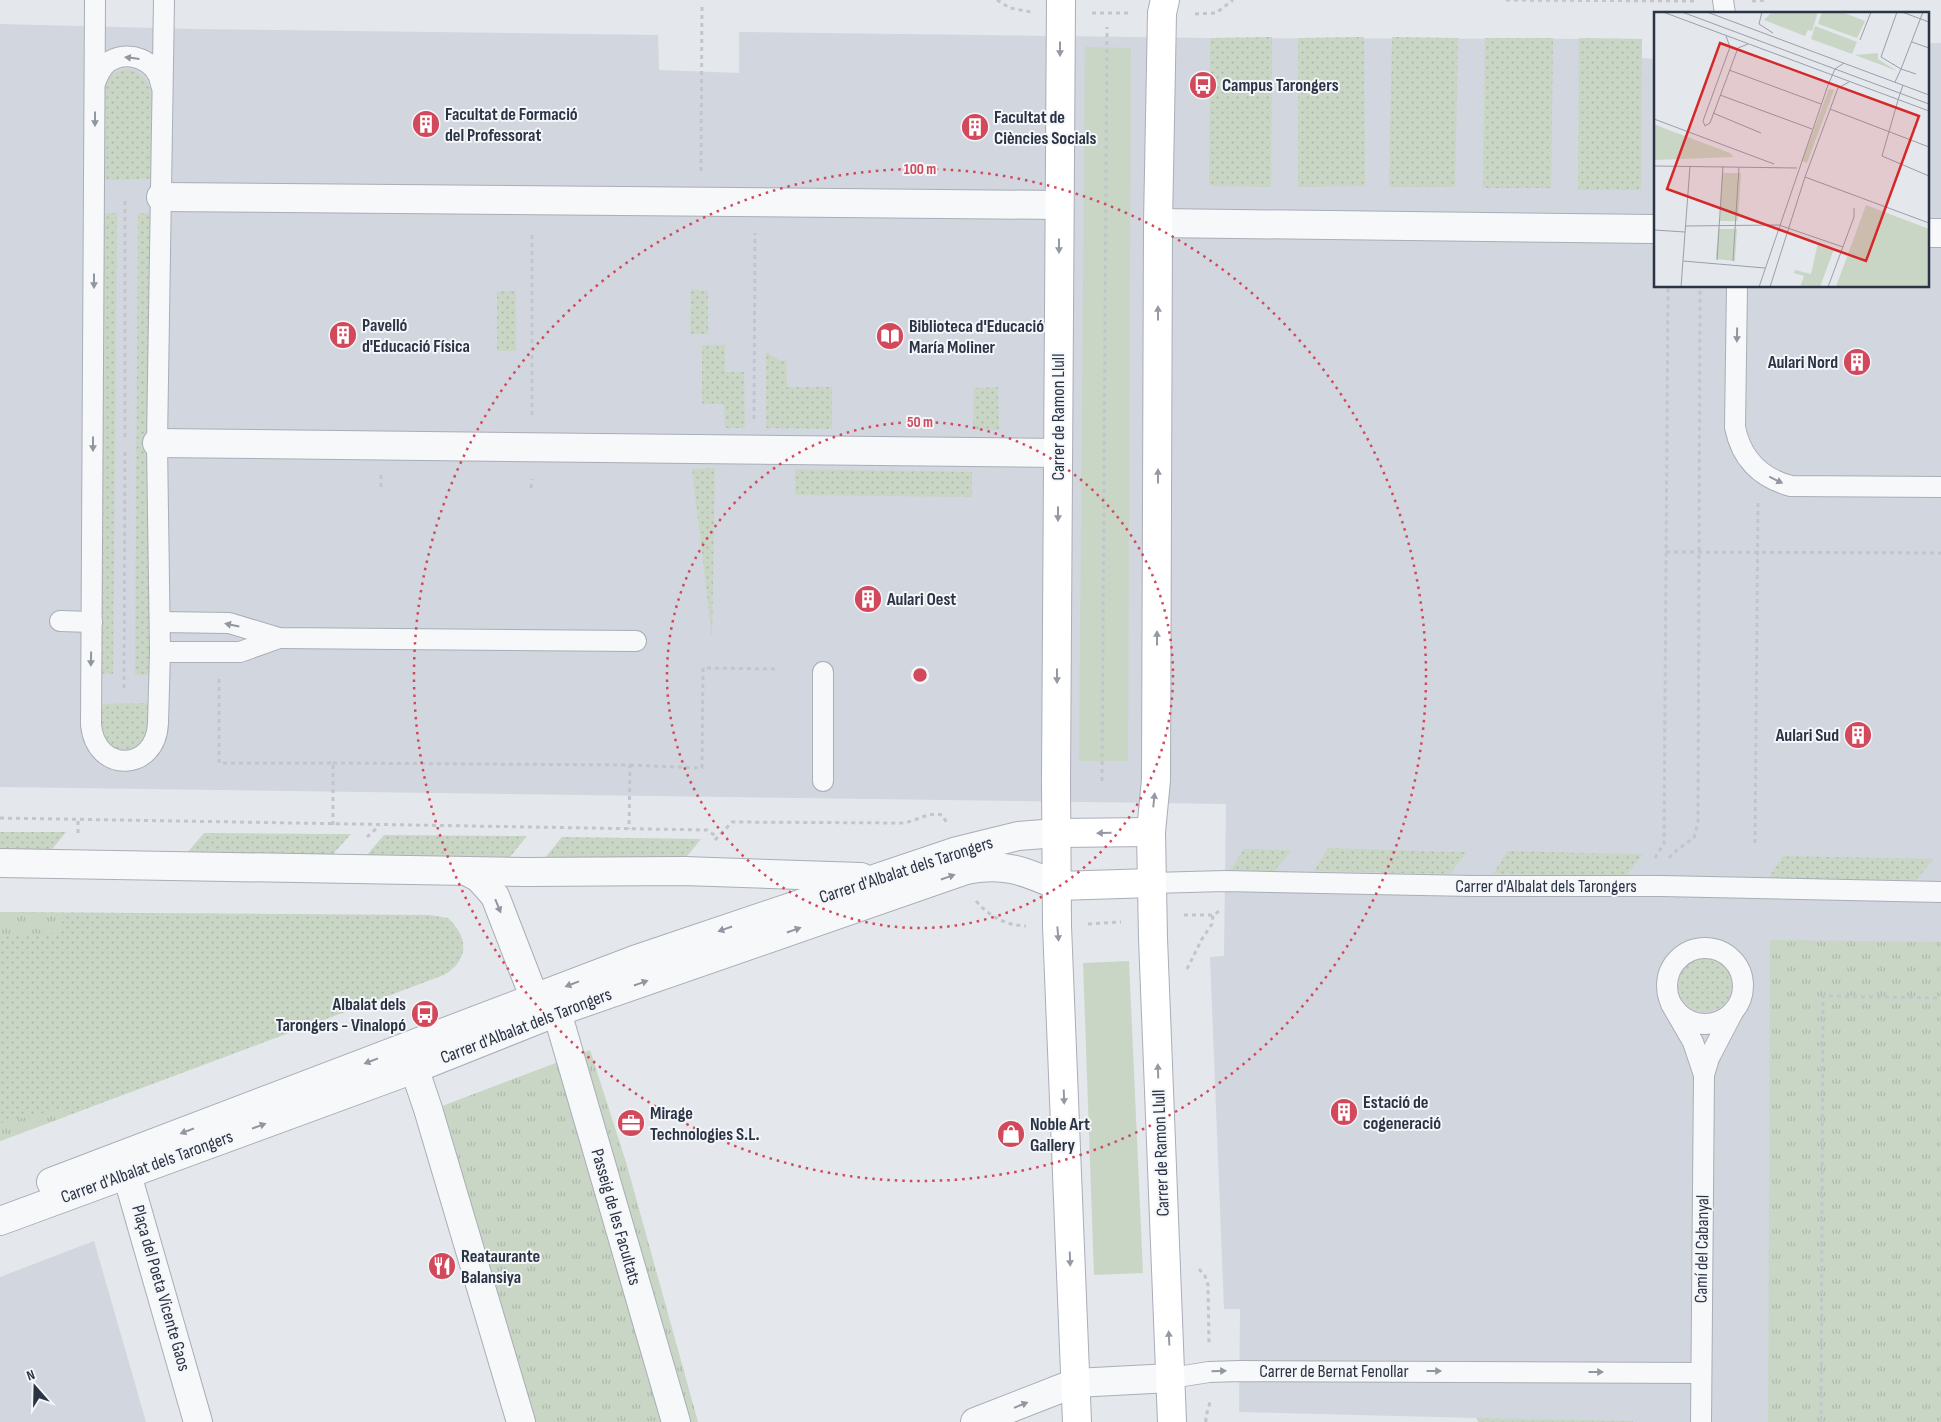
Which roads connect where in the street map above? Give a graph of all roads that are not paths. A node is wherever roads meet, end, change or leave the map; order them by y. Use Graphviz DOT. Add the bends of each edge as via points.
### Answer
graph roads {
  1 [pos="95,0"];
  2 [pos="164,0"];
  3 [pos="1061,6"];
  4 [pos="1163,7"];
  5 [pos="95,83"];
  6 [pos="162,89"];
  7 [pos="160,197"];
  8 [pos="1059,205"];
  9 [pos="1158,223"];
  10 [pos="1654,229"];
  11 [pos="1928,233"];
  12 [pos="1941,233"];
  13 [pos="1737,288"];
  14 [pos="158,443"];
  15 [pos="1058,453"];
  16 [pos="1941,487"];
  17 [pos="60,621"];
  18 [pos="92,622"];
  19 [pos="160,622"];
  20 [pos="279,638"];
  21 [pos="636,641"];
  22 [pos="160,652"];
  23 [pos="823,672"];
  24 [pos="824,781"];
  25 [pos="1151,832"];
  26 [pos="1057,833"];
  27 [pos="0,863"];
  28 [pos="466,871"];
  29 [pos="878,877"];
  30 [pos="1152,884"];
  31 [pos="1058,886"];
  32 [pos="1941,892"];
  33 [pos="1671,1004"];
  34 [pos="545,1009"];
  35 [pos="1734,1010"];
  36 [pos="411,1058"];
  37 [pos="1704,1075"];
  38 [pos="125,1164"];
  39 [pos="0,1201"];
  40 [pos="0,1221"];
  41 [pos="1701,1373"];
  42 [pos="1170,1378"];
  43 [pos="1075,1383"];
  44 [pos="198,1422"];
  45 [pos="521,1422"];
  46 [pos="676,1422"];
  47 [pos="975,1422"];
  48 [pos="1077,1422"];
  49 [pos="1172,1422"];
  50 [pos="1701,1422"];
  1 -- 5 [label="lane"];
  2 -- 6 [label="lane"];
  3 -- 8 [label="main road, Carrer de Ramon Llull, one-way"];
  4 -- 9 [label="main road, Carrer de Ramon Llull"];
  6 -- 5 [label="lane, one-way" via="160,79 147,62 127,56 106,64"];
  5 -- 18 [label="lane, one-way"];
  6 -- 7 [label="lane"];
  7 -- 8 [label="street"];
  7 -- 14 [label="lane"];
  8 -- 15 [label="main road, Carrer de Ramon Llull, one-way"];
  9 -- 10 [label="street"];
  25 -- 9 [label="main road, Carrer de Ramon Llull, one-way" via="1156,770"];
  11 -- 12 [label="street"];
  13 -- 16 [label="lane, one-way" via="1735,427 1743,453 1758,470 1777,483 1791,486"];
  14 -- 15 [label="street"];
  14 -- 19 [label="lane"];
  15 -- 26 [label="main road, Carrer de Ramon Llull, one-way"];
  17 -- 18 [label="lane"];
  18 -- 22 [label="lane, one-way" via="92,736 104,754 114,759 125,761 146,754 158,734"];
  20 -- 19 [label="lane, one-way" via="229,623"];
  19 -- 22 [label="lane"];
  20 -- 21 [label="lane"];
  20 -- 22 [label="lane" via="240,652"];
  23 -- 24 [label="lane"];
  25 -- 26 [label="main road, one-way"];
  25 -- 30 [label="main road, Carrer de Ramon Llull"];
  26 -- 29 [label="street, Carrer d'Albalat dels Tarongers" via="994,841"];
  26 -- 31 [label="main road, Carrer de Ramon Llull"];
  27 -- 28 [label="street"];
  28 -- 29 [label="street" via="684,871"];
  28 -- 34 [label="street, Passeig de les Facultats, one-way" via="479,878 495,896"];
  29 -- 34 [label="street, Carrer d'Albalat dels Tarongers, one-way" via="634,960"];
  30 -- 31 [label="main road"];
  30 -- 32 [label="lane, Carrer d'Albalat dels Tarongers" via="1225,881"];
  42 -- 30 [label="main road, Carrer de Ramon Llull, one-way"];
  34 -- 31 [label="street, Carrer d'Albalat dels Tarongers, one-way" via="983,867 1009,868 1033,874"];
  31 -- 43 [label="main road, Carrer de Ramon Llull, one-way"];
  33 -- 35 [label="lane" via="1690,1022 1702,1024 1714,1023"];
  33 -- 35 [label="lane" via="1667,979 1672,967 1680,956 1705,948 1728,955 1736,964 1743,987"];
  33 -- 37 [label="lane" via="1692,1042"];
  34 -- 36 [label="street, Carrer d'Albalat dels Tarongers"];
  34 -- 46 [label="street, Passeig de les Facultats"];
  35 -- 37 [label="lane" via="1709,1058"];
  36 -- 38 [label="street, Carrer d'Albalat dels Tarongers"];
  36 -- 45 [label="street"];
  37 -- 41 [label="lane, Camí del Cabanyal"];
  38 -- 39 [label="street, Carrer d'Albalat dels Tarongers"];
  38 -- 40 [label="street, Carrer d'Albalat dels Tarongers"];
  38 -- 44 [label="street, Plaça del Poeta Vicente Gaos"];
  42 -- 41 [label="lane, Carrer de Bernat Fenollar, one-way" via="1210,1372"];
  41 -- 50 [label="lane, Camí del Cabanyal"];
  42 -- 43 [label="street, Carrer de Bernat Fenollar"];
  42 -- 49 [label="main road, Carrer de Ramon Llull"];
  47 -- 43 [label="street, Carrer de Bernat Fenollar, one-way"];
  43 -- 48 [label="main road, Carrer de Ramon Llull"];
}
